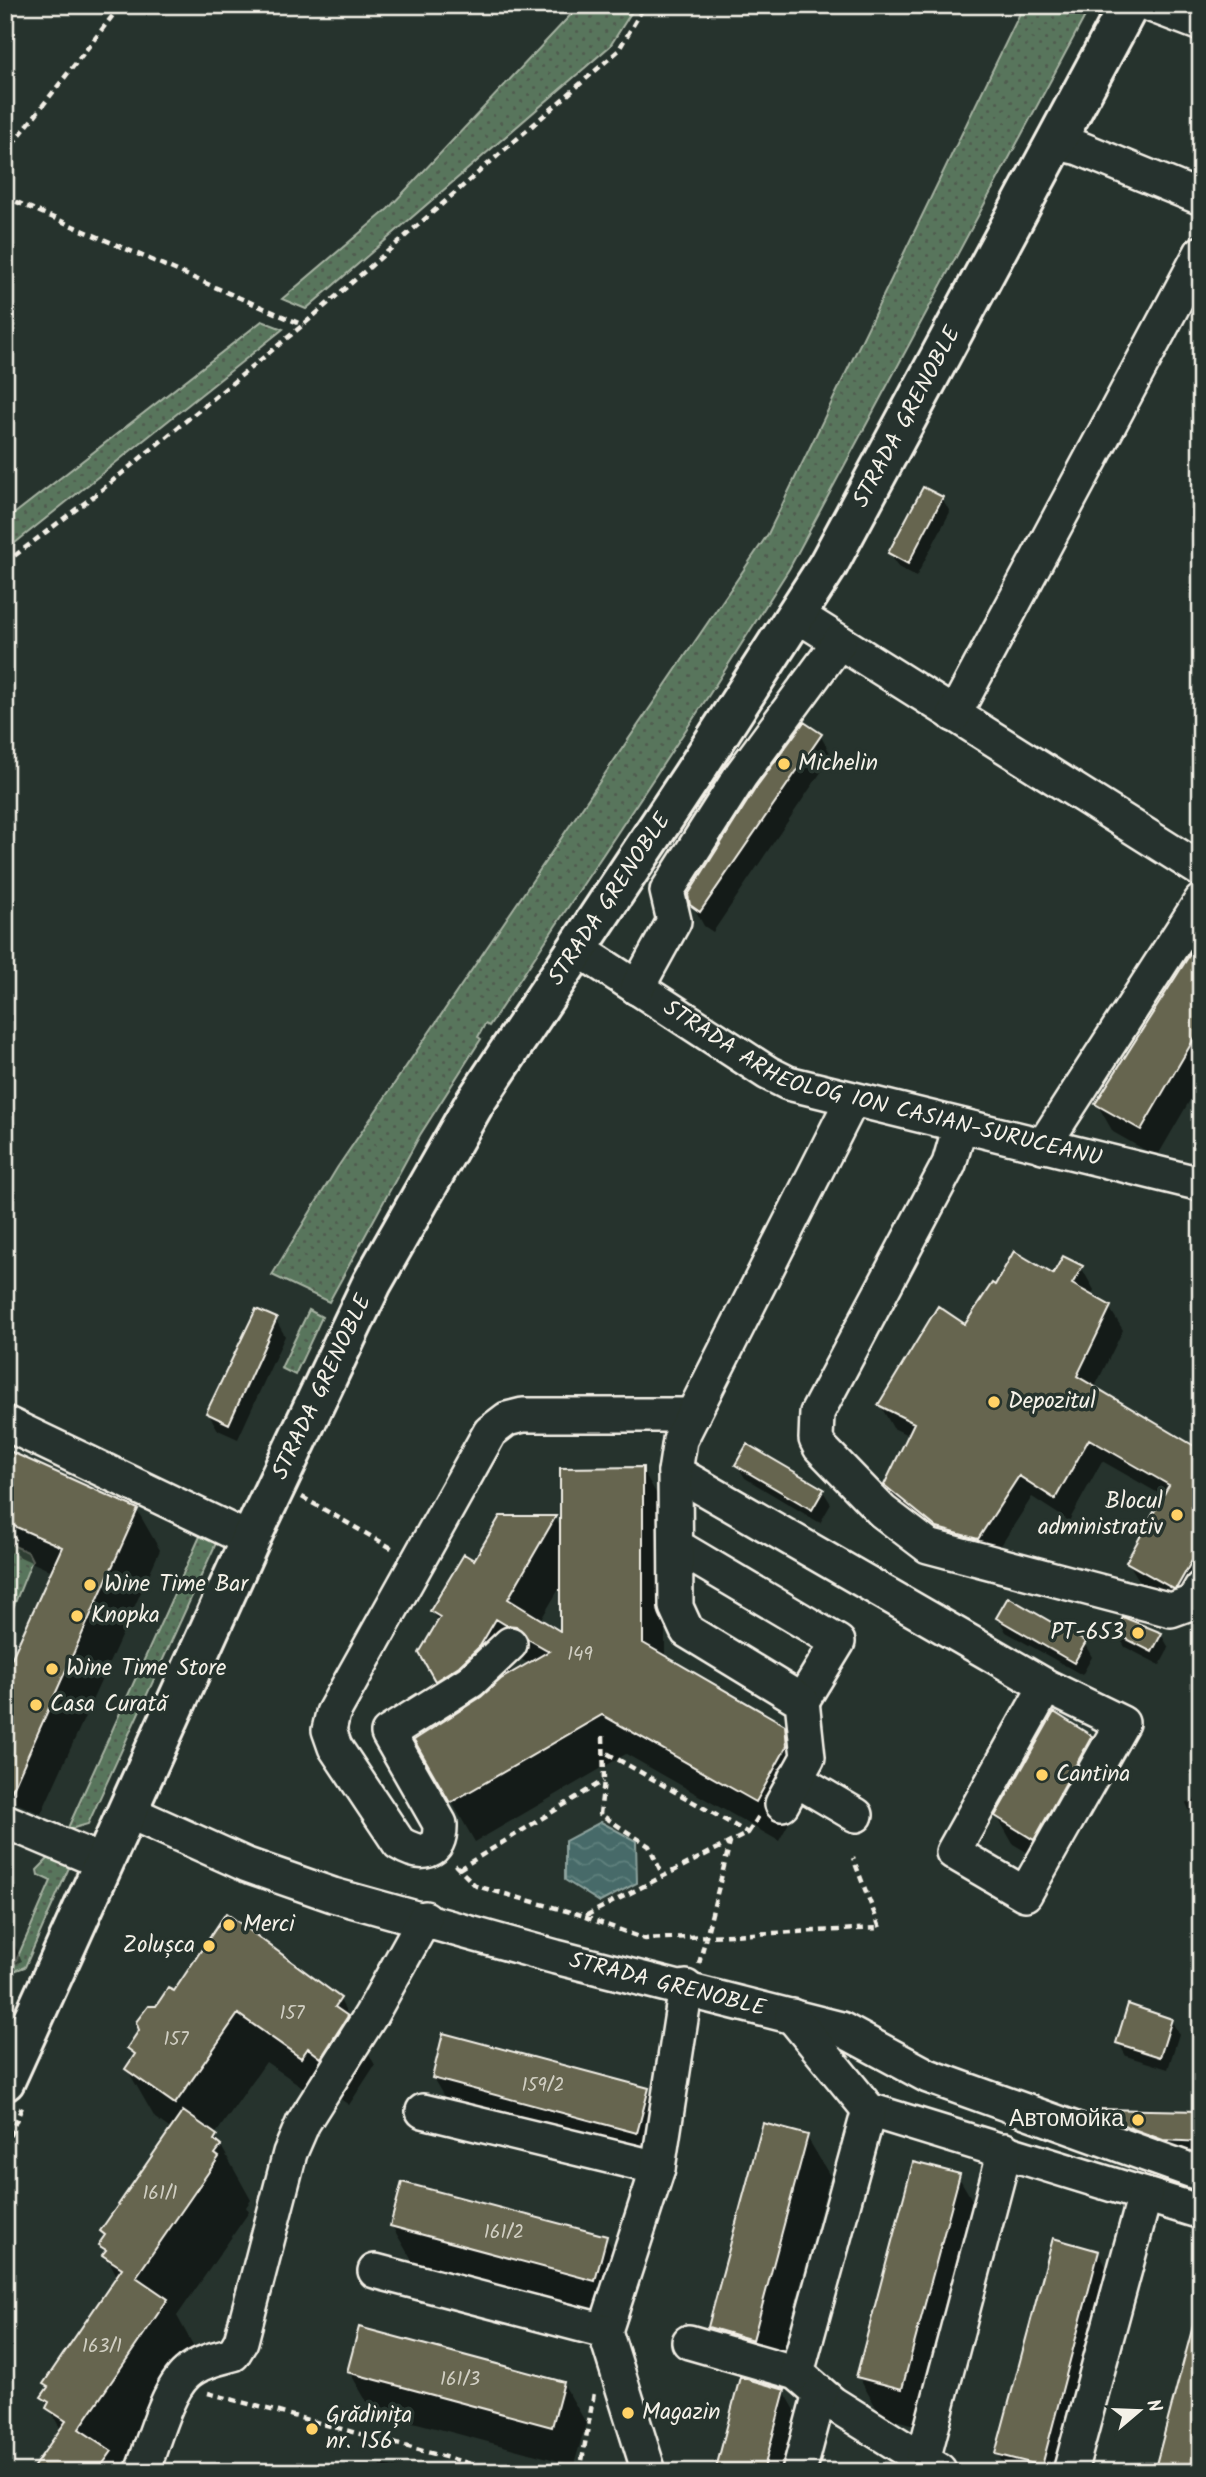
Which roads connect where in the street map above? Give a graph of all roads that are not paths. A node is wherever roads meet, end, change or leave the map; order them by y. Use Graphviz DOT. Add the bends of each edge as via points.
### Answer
graph roads {
  1 [pos="1129,5"];
  2 [pos="1151,5"];
  3 [pos="1201,24"];
  4 [pos="1057,143"];
  5 [pos="1201,198"];
  6 [pos="1201,253"];
  7 [pos="797,615"];
  8 [pos="839,642"];
  9 [pos="954,715"];
  10 [pos="692,776"];
  11 [pos="725,799"];
  12 [pos="1201,870"];
  13 [pos="1201,901"];
  14 [pos="578,949"];
  15 [pos="637,988"];
  16 [pos="852,1100"];
  17 [pos="960,1126"];
  18 [pos="1043,1146"];
  19 [pos="1201,1184"];
  20 [pos="693,1415"];
  21 [pos="5,1423"];
  22 [pos="676,1472"];
  23 [pos="250,1540"];
  24 [pos="676,1546"];
  25 [pos="1201,1588"];
  26 [pos="509,1644"];
  27 [pos="1046,1686"];
  28 [pos="802,1701"];
  29 [pos="127,1811"];
  30 [pos="856,1815"];
  31 [pos="5,1821"];
  32 [pos="105,1863"];
  33 [pos="425,1918"];
  34 [pos="692,1978"];
  35 [pos="792,2016"];
  36 [pos="15,2090"];
  37 [pos="869,2110"];
  38 [pos="423,2111"];
  39 [pos="1004,2150"];
  40 [pos="658,2168"];
  41 [pos="1201,2174"];
  42 [pos="1145,2195"];
  43 [pos="1201,2212"];
  44 [pos="375,2271"];
  45 [pos="605,2331"];
  46 [pos="689,2342"];
  47 [pos="808,2383"];
  48 [pos="933,2466"];
  49 [pos="142,2472"];
  50 [pos="649,2472"];
  51 [pos="799,2472"];
  52 [pos="1070,2472"];
  1 -- 4 [label="main road, STRADA GRENOBLE"];
  2 -- 3 [label="street"];
  4 -- 5 [label="street" via="1080,148"];
  4 -- 7 [label="main road, STRADA GRENOBLE"];
  6 -- 9 [label="street"];
  7 -- 8 [label="street"];
  7 -- 10 [label="main road, STRADA GRENOBLE"];
  8 -- 9 [label="street"];
  8 -- 11 [label="street"];
  9 -- 12 [label="street"];
  10 -- 11 [label="street"];
  10 -- 14 [label="main road, STRADA GRENOBLE"];
  11 -- 15 [label="street" via="667,891 674,921"];
  13 -- 18 [label="street"];
  14 -- 15 [label="street, STRADA ARHEOLOG ION CASIAN-SURUCEANU"];
  14 -- 23 [label="main road, STRADA GRENOBLE" via="474,1104 372,1283"];
  15 -- 16 [label="street, STRADA ARHEOLOG ION CASIAN-SURUCEANU" via="768,1073"];
  16 -- 17 [label="street, STRADA ARHEOLOG ION CASIAN-SURUCEANU"];
  16 -- 20 [label="street"];
  17 -- 18 [label="street, STRADA ARHEOLOG ION CASIAN-SURUCEANU"];
  17 -- 25 [label="street" via="949,1164 817,1413 820,1447 882,1511 928,1546 1171,1610 1193,1602"];
  18 -- 19 [label="street, STRADA ARHEOLOG ION CASIAN-SURUCEANU"];
  20 -- 22 [label="street" via="680,1440"];
  20 -- 26 [label="street" via="523,1415 507,1419 490,1432 332,1713 328,1730 335,1748 399,1843 412,1851 424,1852 435,1846 440,1824 388,1733 471,1682"];
  21 -- 23 [label="street"];
  22 -- 24 [label="street"];
  22 -- 27 [label="street"];
  23 -- 29 [label="main road, STRADA GRENOBLE"];
  24 -- 28 [label="street" via="676,1607 687,1631"];
  24 -- 28 [label="street" via="838,1642"];
  27 -- 27 [label="street" via="1122,1723 1025,1894 953,1852"];
  28 -- 30 [label="street" via="808,1757 789,1792"];
  29 -- 32 [label="main road, STRADA GRENOBLE"];
  29 -- 33 [label="street, STRADA GRENOBLE" via="247,1865 333,1895"];
  31 -- 32 [label="street"];
  32 -- 36 [label="main road, STRADA GRENOBLE"];
  33 -- 34 [label="street, STRADA GRENOBLE" via="556,1957"];
  33 -- 49 [label="street" via="298,2133 241,2341 233,2354 201,2364 176,2384"];
  34 -- 35 [label="street, STRADA GRENOBLE"];
  34 -- 40 [label="street"];
  35 -- 37 [label="street"];
  35 -- 41 [label="street, STRADA GRENOBLE" via="841,2029 928,2076"];
  37 -- 39 [label="street"];
  37 -- 47 [label="street"];
  38 -- 40 [label="street"];
  39 -- 42 [label="street"];
  39 -- 48 [label="street"];
  40 -- 45 [label="street"];
  42 -- 43 [label="street"];
  42 -- 52 [label="street"];
  44 -- 45 [label="street"];
  45 -- 50 [label="street"];
  46 -- 47 [label="street"];
  47 -- 48 [label="street"];
  47 -- 51 [label="street"];
}
